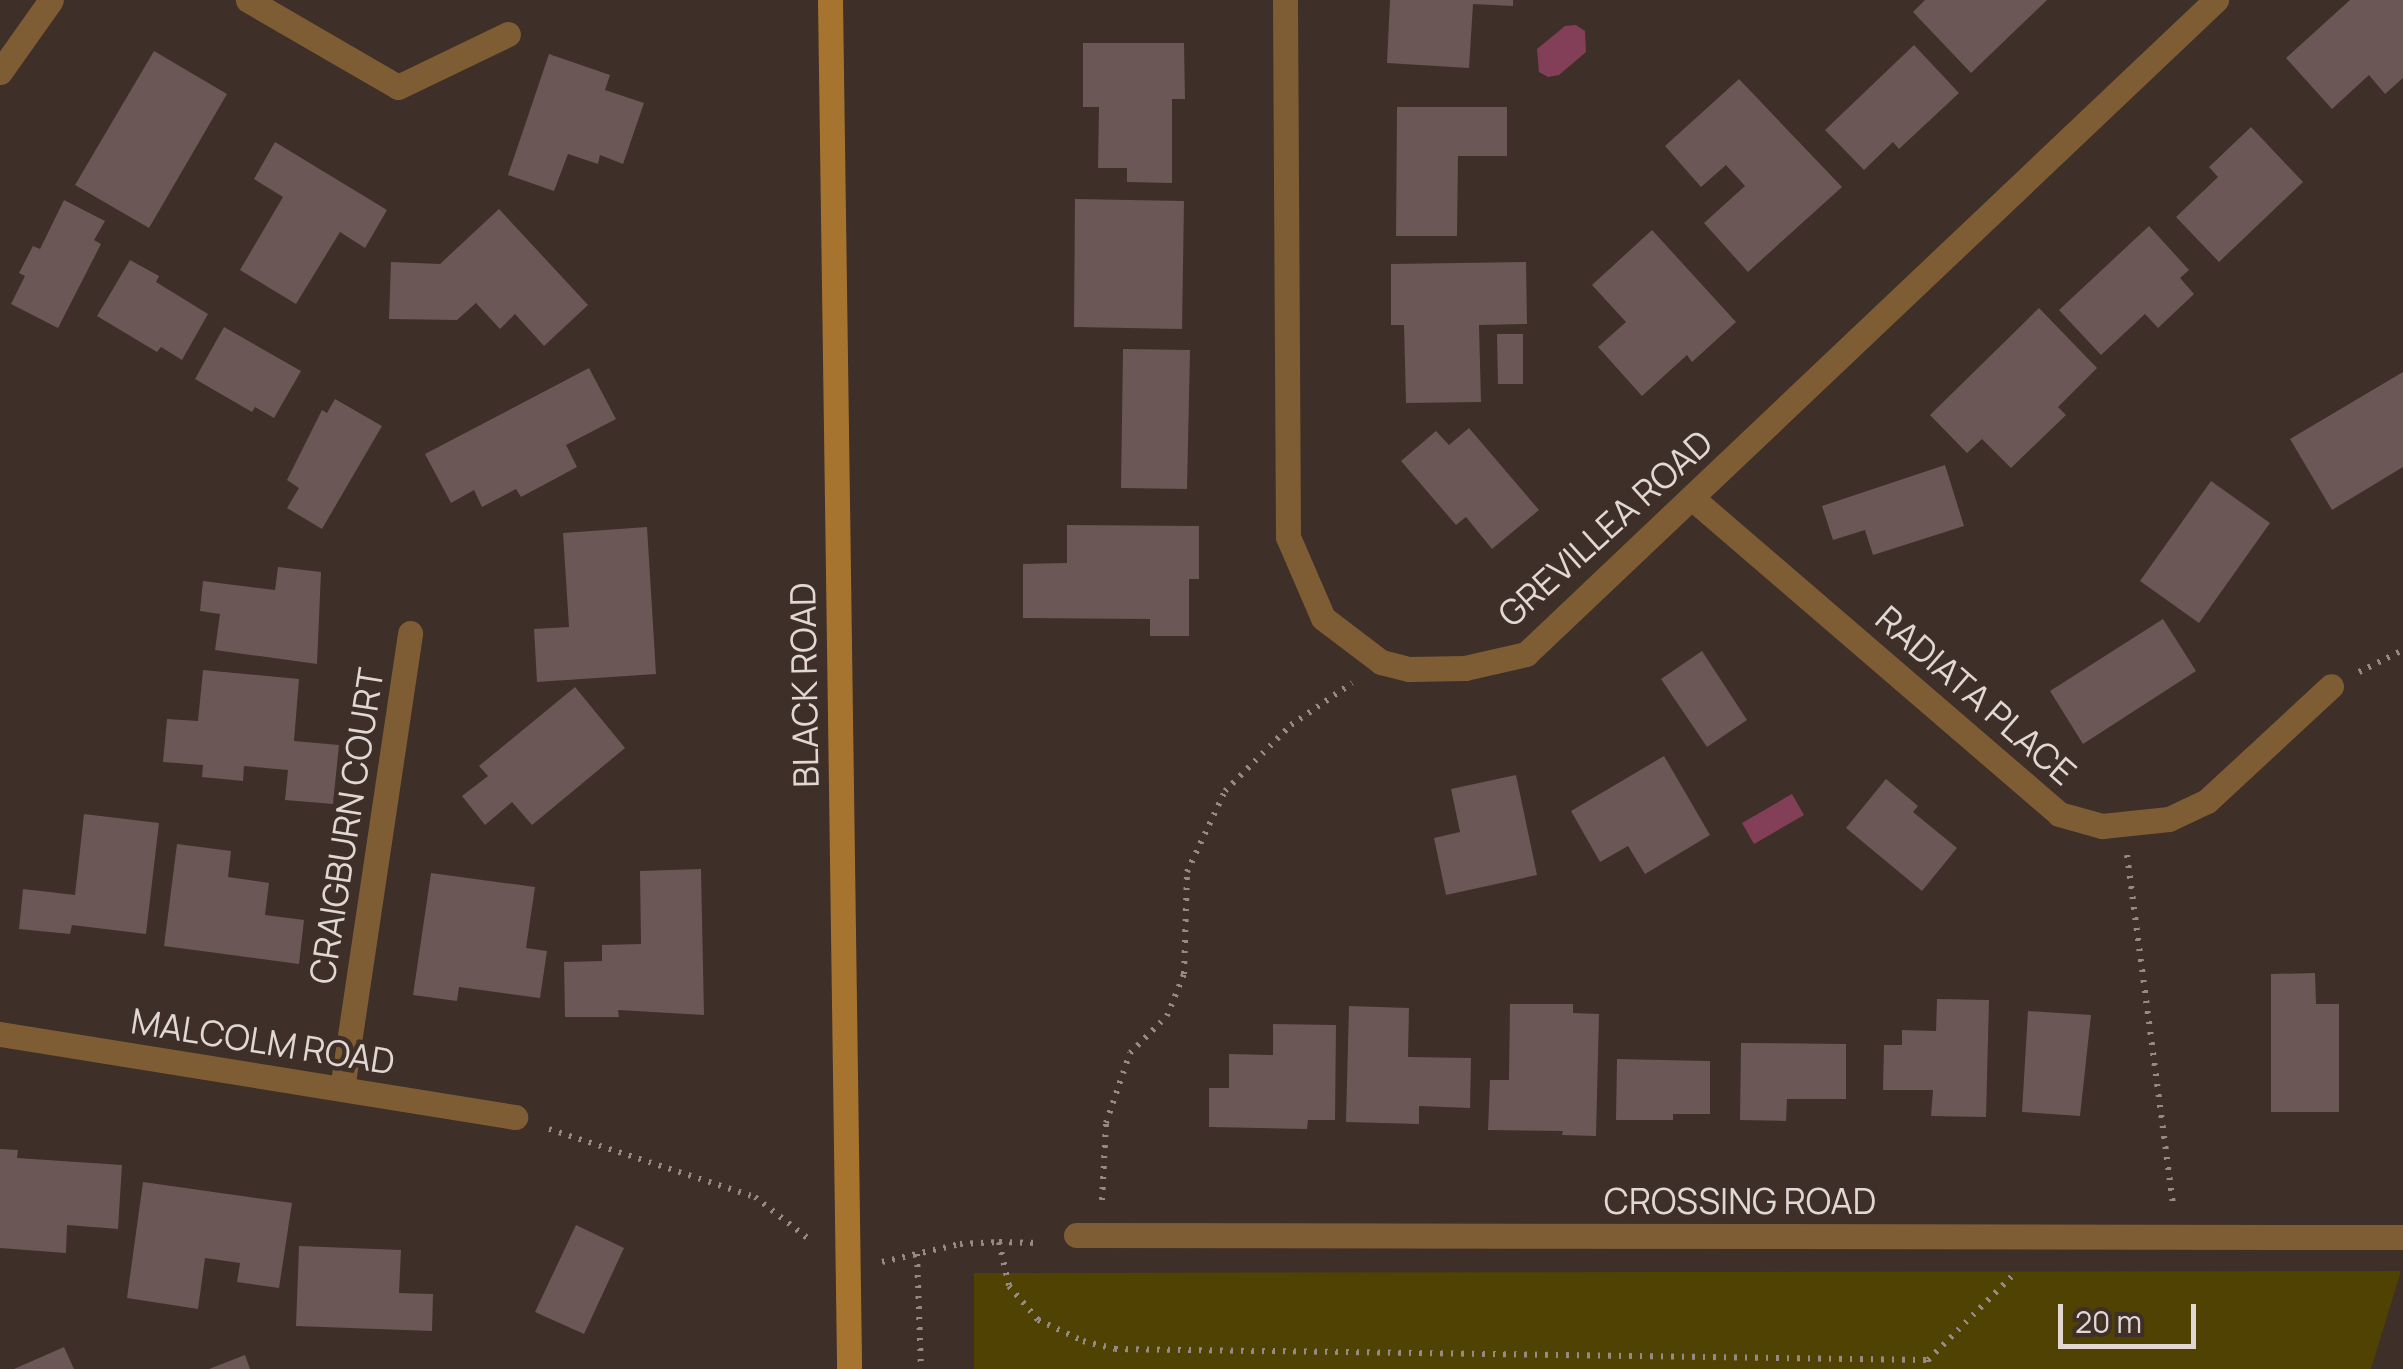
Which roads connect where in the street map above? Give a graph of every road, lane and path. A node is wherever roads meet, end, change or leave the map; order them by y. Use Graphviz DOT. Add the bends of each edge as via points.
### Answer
graph roads {
  1 [pos="51,0"];
  2 [pos="248,0"];
  3 [pos="830,0"];
  4 [pos="1285,0"];
  5 [pos="2216,0"];
  6 [pos="508,34"];
  7 [pos="0,72"];
  8 [pos="1692,498"];
  9 [pos="410,633"];
  10 [pos="2403,650"];
  11 [pos="1382,662"];
  12 [pos="2331,686"];
  13 [pos="2123,824"];
  14 [pos="0,1034"];
  15 [pos="342,1090"];
  16 [pos="515,1118"];
  17 [pos="1088,1235"];
  18 [pos="2052,1236"];
  19 [pos="2177,1236"];
  20 [pos="2403,1237"];
  21 [pos="917,1254"];
  22 [pos="847,1270"];
  23 [pos="1928,1364"];
  24 [pos="850,1369"];
  25 [pos="921,1369"];
  1 -- 7 [label="street"];
  2 -- 6 [label="street" via="398,87"];
  3 -- 22 [label="main road, BLACK ROAD"];
  4 -- 11 [label="street, GREVILLEA ROAD" via="1288,537 1322,618"];
  5 -- 8 [label="street, GREVILLEA ROAD"];
  8 -- 11 [label="street, GREVILLEA ROAD" via="1526,654 1465,668"];
  8 -- 13 [label="street, RADIATA PLACE" via="2059,814 2102,826"];
  9 -- 15 [label="street, CRAIGBURN COURT"];
  10 -- 12 [label="path"];
  11 -- 17 [label="path" via="1291,726 1225,791 1187,872 1184,974 1167,1016 1130,1054 1106,1122"];
  12 -- 13 [label="street, RADIATA PLACE" via="2207,801 2169,819"];
  13 -- 19 [label="path"];
  14 -- 15 [label="street, MALCOLM ROAD"];
  15 -- 16 [label="street, MALCOLM ROAD"];
  16 -- 22 [label="path" via="755,1197"];
  17 -- 18 [label="street, CROSSING ROAD"];
  18 -- 19 [label="street, CROSSING ROAD"];
  18 -- 23 [label="path"];
  19 -- 20 [label="street, CROSSING ROAD"];
  21 -- 22 [label="path"];
  21 -- 23 [label="path" via="998,1242 1009,1286 1038,1320 1114,1350"];
  21 -- 25 [label="path"];
  22 -- 24 [label="main road, BLACK ROAD"];
}
